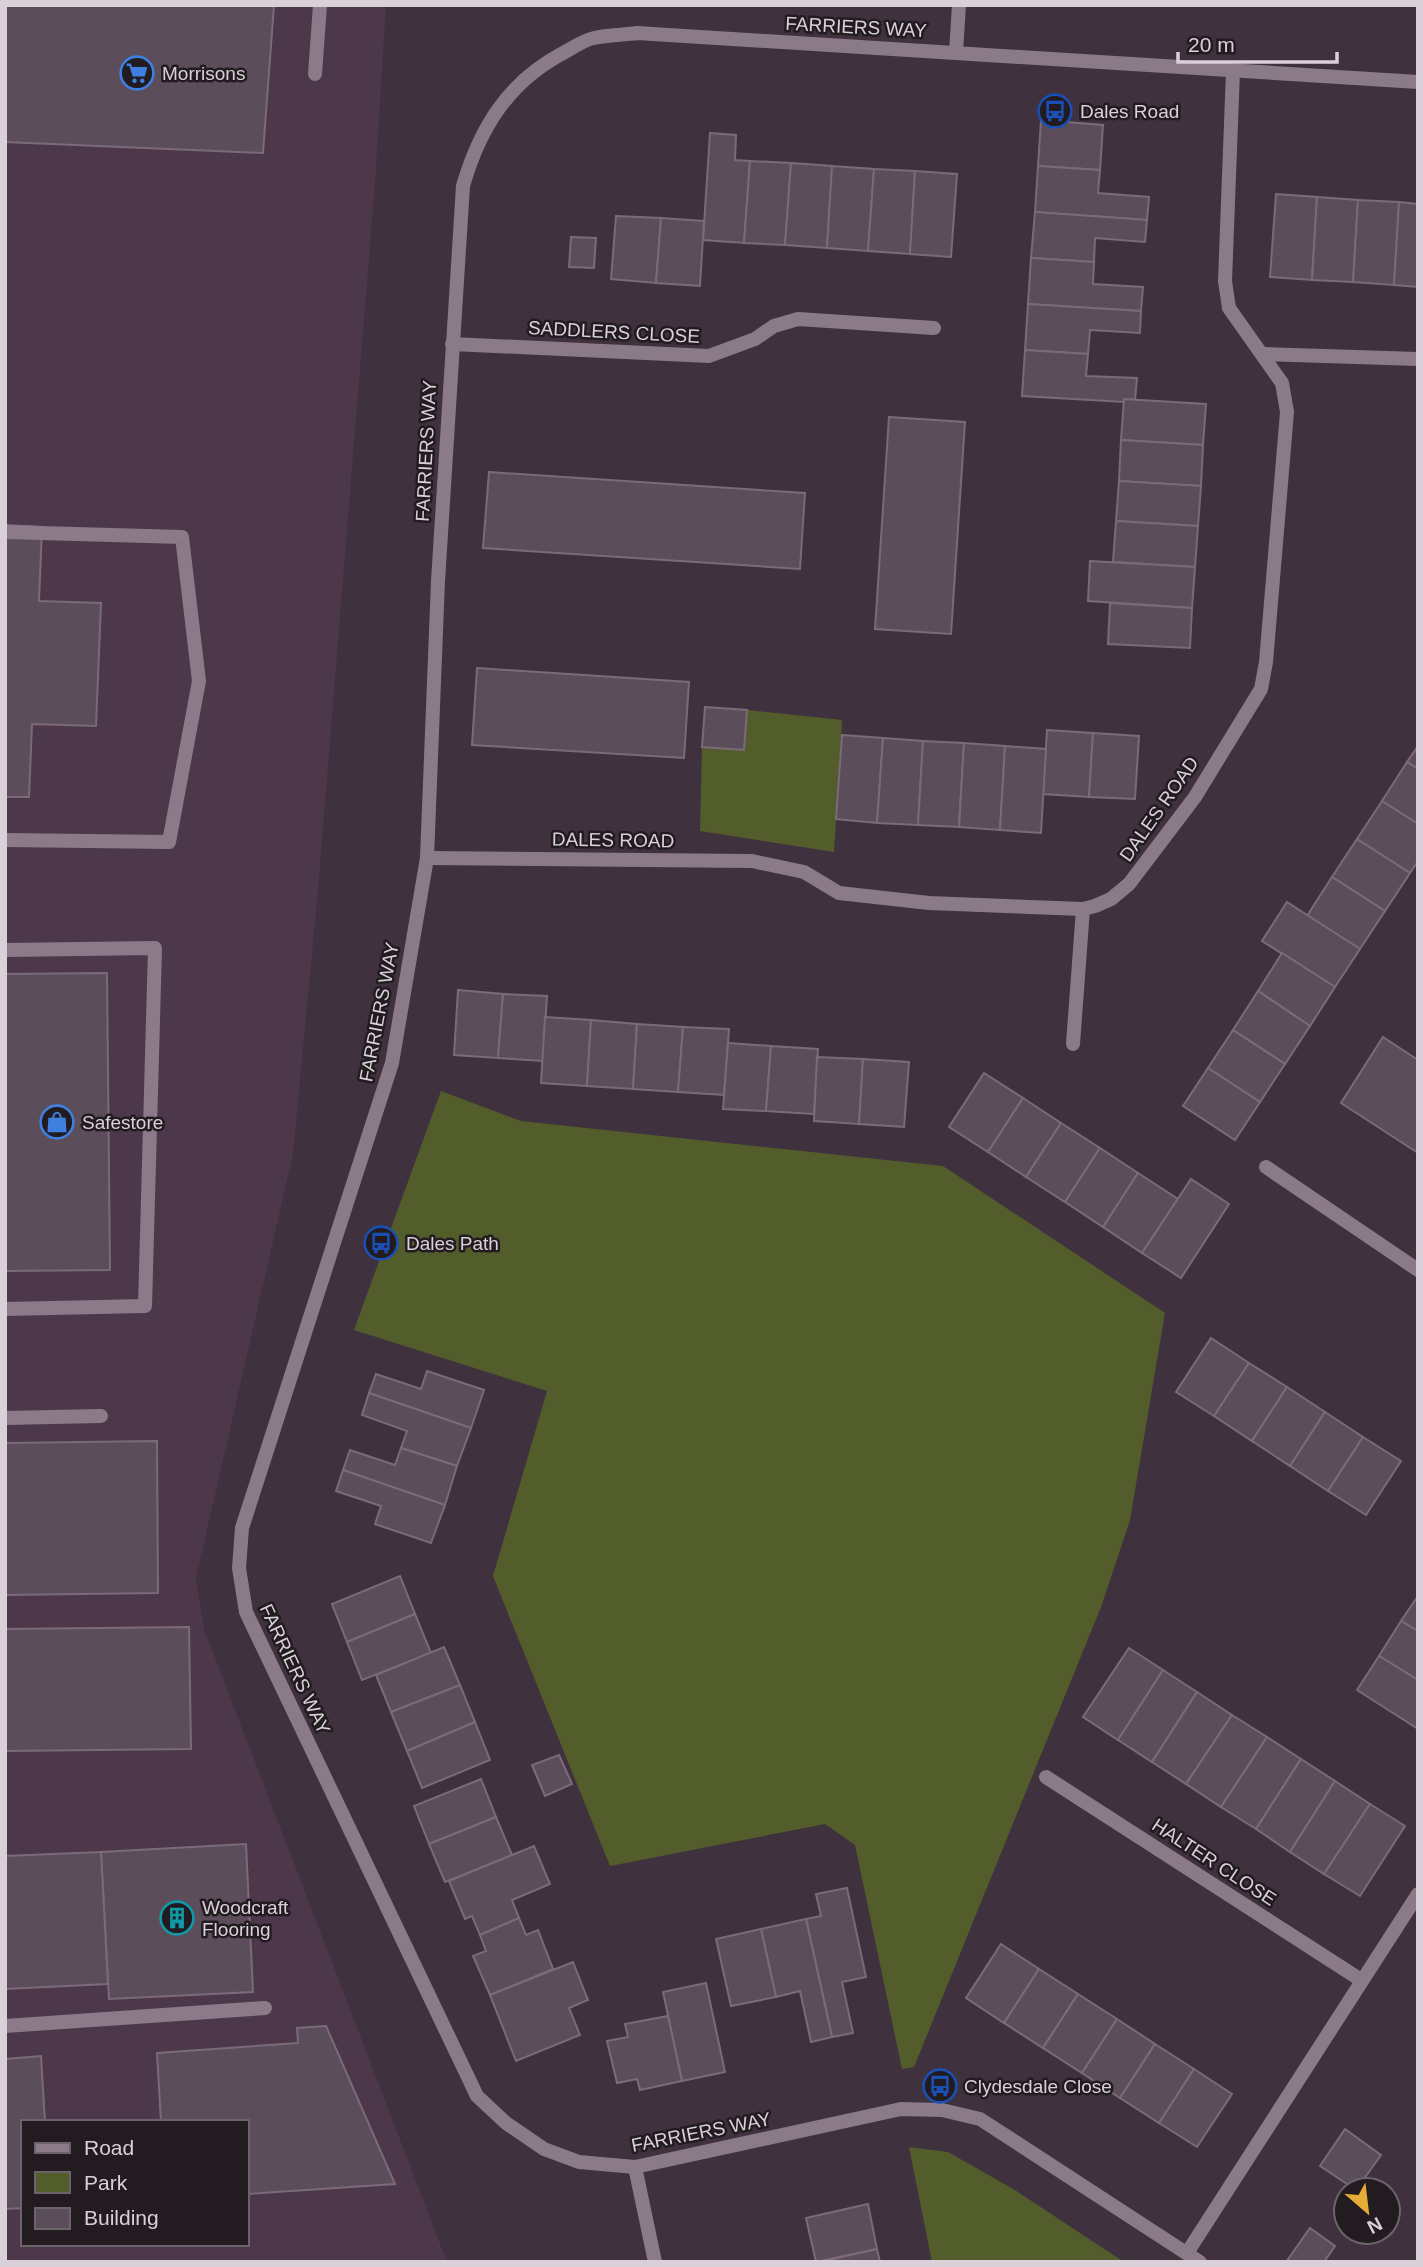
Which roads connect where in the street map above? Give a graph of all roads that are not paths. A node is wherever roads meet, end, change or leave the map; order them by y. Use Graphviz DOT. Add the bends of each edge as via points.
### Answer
graph roads {
  1 [pos="320,5"];
  2 [pos="959,5"];
  3 [pos="956,52"];
  4 [pos="1233,71"];
  5 [pos="315,74"];
  6 [pos="1418,82"];
  7 [pos="934,328"];
  8 [pos="452,344"];
  9 [pos="1263,354"];
  10 [pos="1418,359"];
  11 [pos="5,532"];
  12 [pos="5,840"];
  13 [pos="427,858"];
  14 [pos="1083,909"];
  15 [pos="5,950"];
  16 [pos="1073,1044"];
  17 [pos="1266,1167"];
  18 [pos="1418,1270"];
  19 [pos="5,1309"];
  20 [pos="101,1416"];
  21 [pos="5,1418"];
  22 [pos="1046,1777"];
  23 [pos="1418,1894"];
  24 [pos="1362,1980"];
  25 [pos="265,2008"];
  26 [pos="5,2026"];
  27 [pos="635,2167"];
  28 [pos="1194,2258"];
  29 [pos="654,2262"];
  1 -- 5 [label="street"];
  2 -- 3 [label="street"];
  3 -- 4 [label="street, FARRIERS WAY"];
  3 -- 8 [label="street, FARRIERS WAY" via="637,33 592,38 554,58 529,74 507,98 488,122 472,155 463,186"];
  4 -- 6 [label="street, FARRIERS WAY"];
  4 -- 9 [label="street, DALES ROAD" via="1225,281 1229,308"];
  7 -- 8 [label="street, SADDLERS CLOSE" via="799,319 709,356"];
  8 -- 13 [label="street, FARRIERS WAY"];
  9 -- 10 [label="street"];
  9 -- 14 [label="street, DALES ROAD" via="1282,383 1287,412 1261,689 1195,797 1129,884 1111,899"];
  11 -- 12 [label="street" via="182,537 199,681 169,842"];
  13 -- 14 [label="street, DALES ROAD" via="752,861 804,872 839,893 929,903"];
  13 -- 27 [label="street, FARRIERS WAY" via="392,1063 242,1528 239,1568 246,1612 477,2096 544,2149 579,2162"];
  14 -- 16 [label="street"];
  15 -- 19 [label="street" via="155,948 145,1306"];
  17 -- 18 [label="street"];
  20 -- 21 [label="street"];
  22 -- 24 [label="street, HALTER CLOSE"];
  23 -- 24 [label="street"];
  24 -- 28 [label="street"];
  25 -- 26 [label="street"];
  27 -- 28 [label="street, FARRIERS WAY" via="891,2110 942,2110 980,2119"];
  27 -- 29 [label="street"];
}
